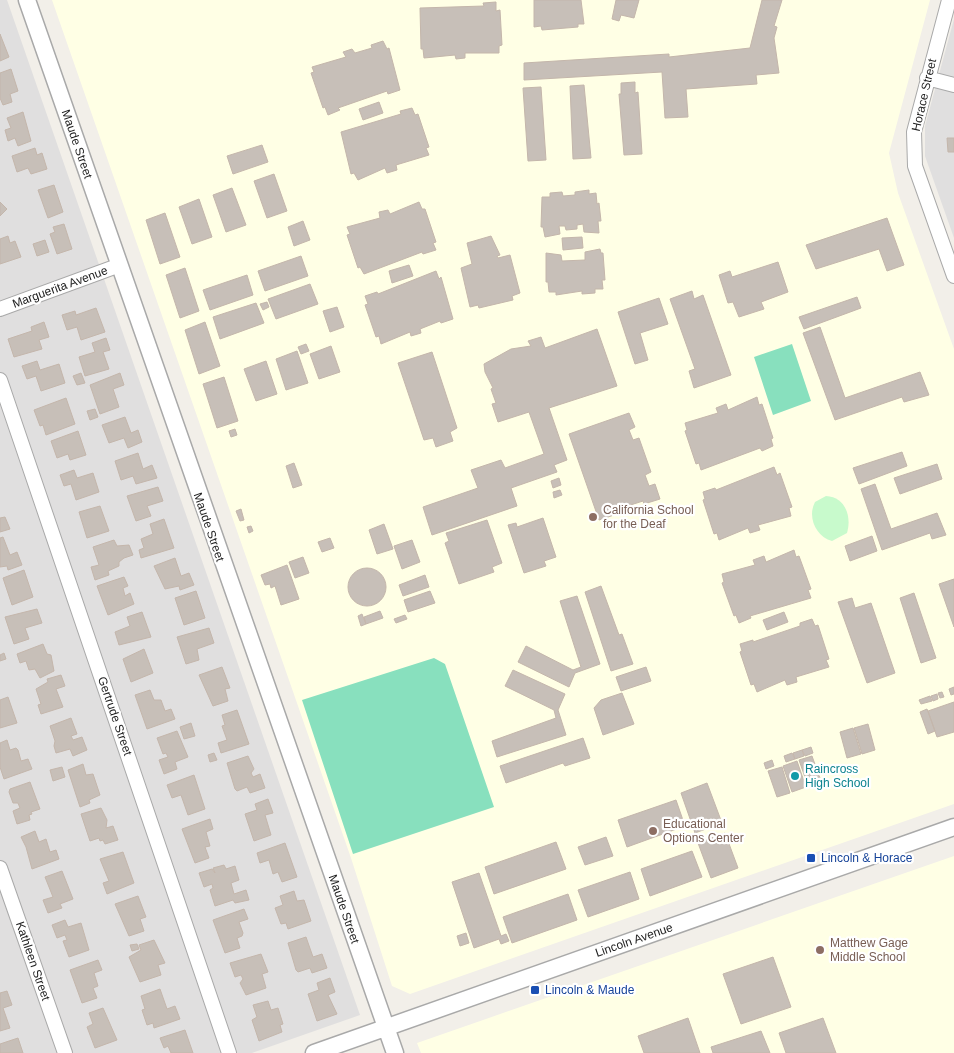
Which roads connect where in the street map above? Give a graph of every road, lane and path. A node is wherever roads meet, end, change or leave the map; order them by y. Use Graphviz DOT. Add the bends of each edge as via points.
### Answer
graph roads {
  1 [pos="27,0"];
  2 [pos="949,0"];
  3 [pos="926,78"];
  4 [pos="954,85"];
  5 [pos="120,265"];
  6 [pos="954,276"];
  7 [pos="0,309"];
  8 [pos="0,380"];
  9 [pos="954,827"];
  10 [pos="0,868"];
  11 [pos="386,1028"];
  12 [pos="65,1053"];
  13 [pos="229,1053"];
  14 [pos="314,1053"];
  15 [pos="395,1053"];
  1 -- 5 [label="street, Maude Street"];
  2 -- 3 [label="street, Horace Street"];
  3 -- 4 [label="street"];
  3 -- 6 [label="street, Horace Street" via="914,132 915,166"];
  5 -- 7 [label="street, Marguerita Avenue"];
  5 -- 11 [label="street, Maude Street"];
  8 -- 13 [label="street, Gertrude Street"];
  9 -- 11 [label="street, Lincoln Avenue"];
  10 -- 12 [label="street, Kathleen Street"];
  11 -- 14 [label="street, Lincoln Avenue"];
  11 -- 15 [label="street, Maude Street"];
}
